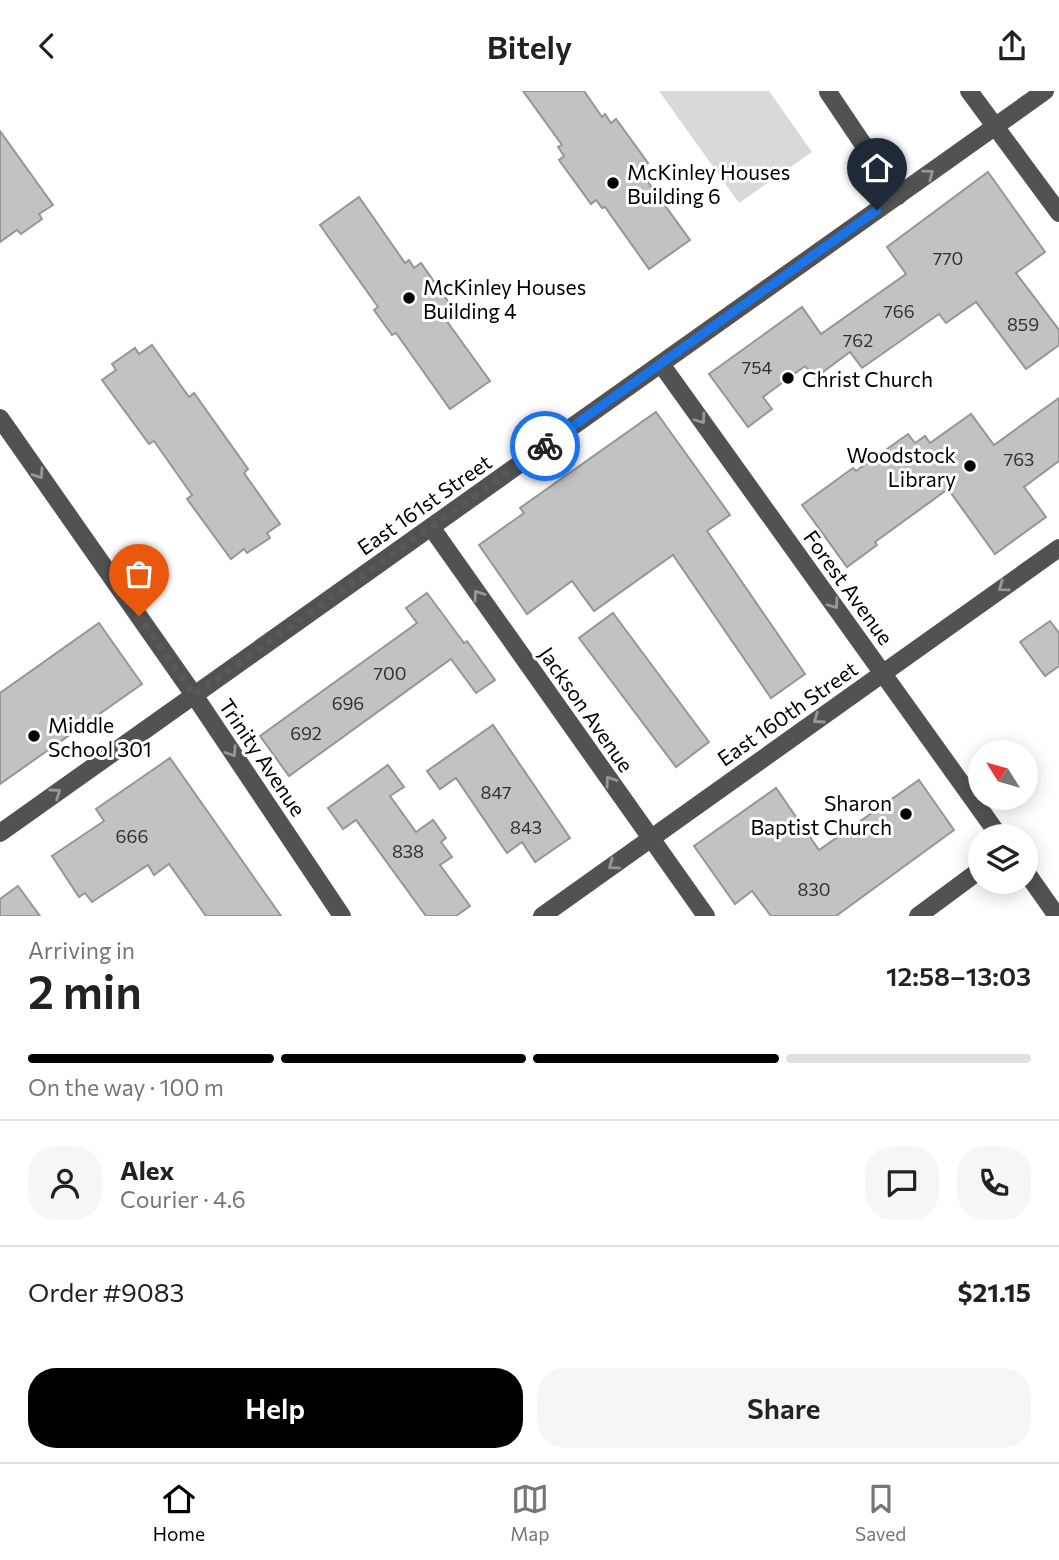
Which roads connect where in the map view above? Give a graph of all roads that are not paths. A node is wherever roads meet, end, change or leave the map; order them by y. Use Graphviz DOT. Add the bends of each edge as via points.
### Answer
graph roads {
  1 [pos="969,91"];
  2 [pos="1045,91"];
  3 [pos="828,92"];
  4 [pos="995,127"];
  5 [pos="898,196"];
  6 [pos="1059,213"];
  7 [pos="661,364"];
  8 [pos="0,418"];
  9 [pos="431,527"];
  10 [pos="1059,548"];
  11 [pos="884,673"];
  12 [pos="194,695"];
  13 [pos="991,824"];
  14 [pos="0,833"];
  15 [pos="651,838"];
  16 [pos="968,879"];
  17 [pos="1038,889"];
  18 [pos="342,916"];
  19 [pos="542,916"];
  20 [pos="706,916"];
  21 [pos="918,916"];
  22 [pos="1057,916"];
  1 -- 4 [label="street"];
  2 -- 4 [label="street, East 161st Street"];
  3 -- 5 [label="street"];
  5 -- 4 [label="street, East 161st Street, one-way"];
  4 -- 6 [label="street"];
  5 -- 7 [label="street, East 161st Street"];
  7 -- 9 [label="street, East 161st Street"];
  7 -- 11 [label="street, Forest Avenue, one-way"];
  8 -- 12 [label="street, Trinity Avenue, one-way"];
  9 -- 12 [label="street, East 161st Street"];
  15 -- 9 [label="street, Jackson Avenue, one-way"];
  10 -- 11 [label="street, East 160th Street, one-way"];
  11 -- 13 [label="street, Forest Avenue"];
  11 -- 15 [label="street, East 160th Street, one-way"];
  14 -- 12 [label="street, East 161st Street, one-way"];
  12 -- 18 [label="street, Trinity Avenue, one-way"];
  15 -- 19 [label="street, East 160th Street, one-way"];
  15 -- 20 [label="street, Jackson Avenue"];
  16 -- 21 [label="street"];
  17 -- 22 [label="street"];
}
